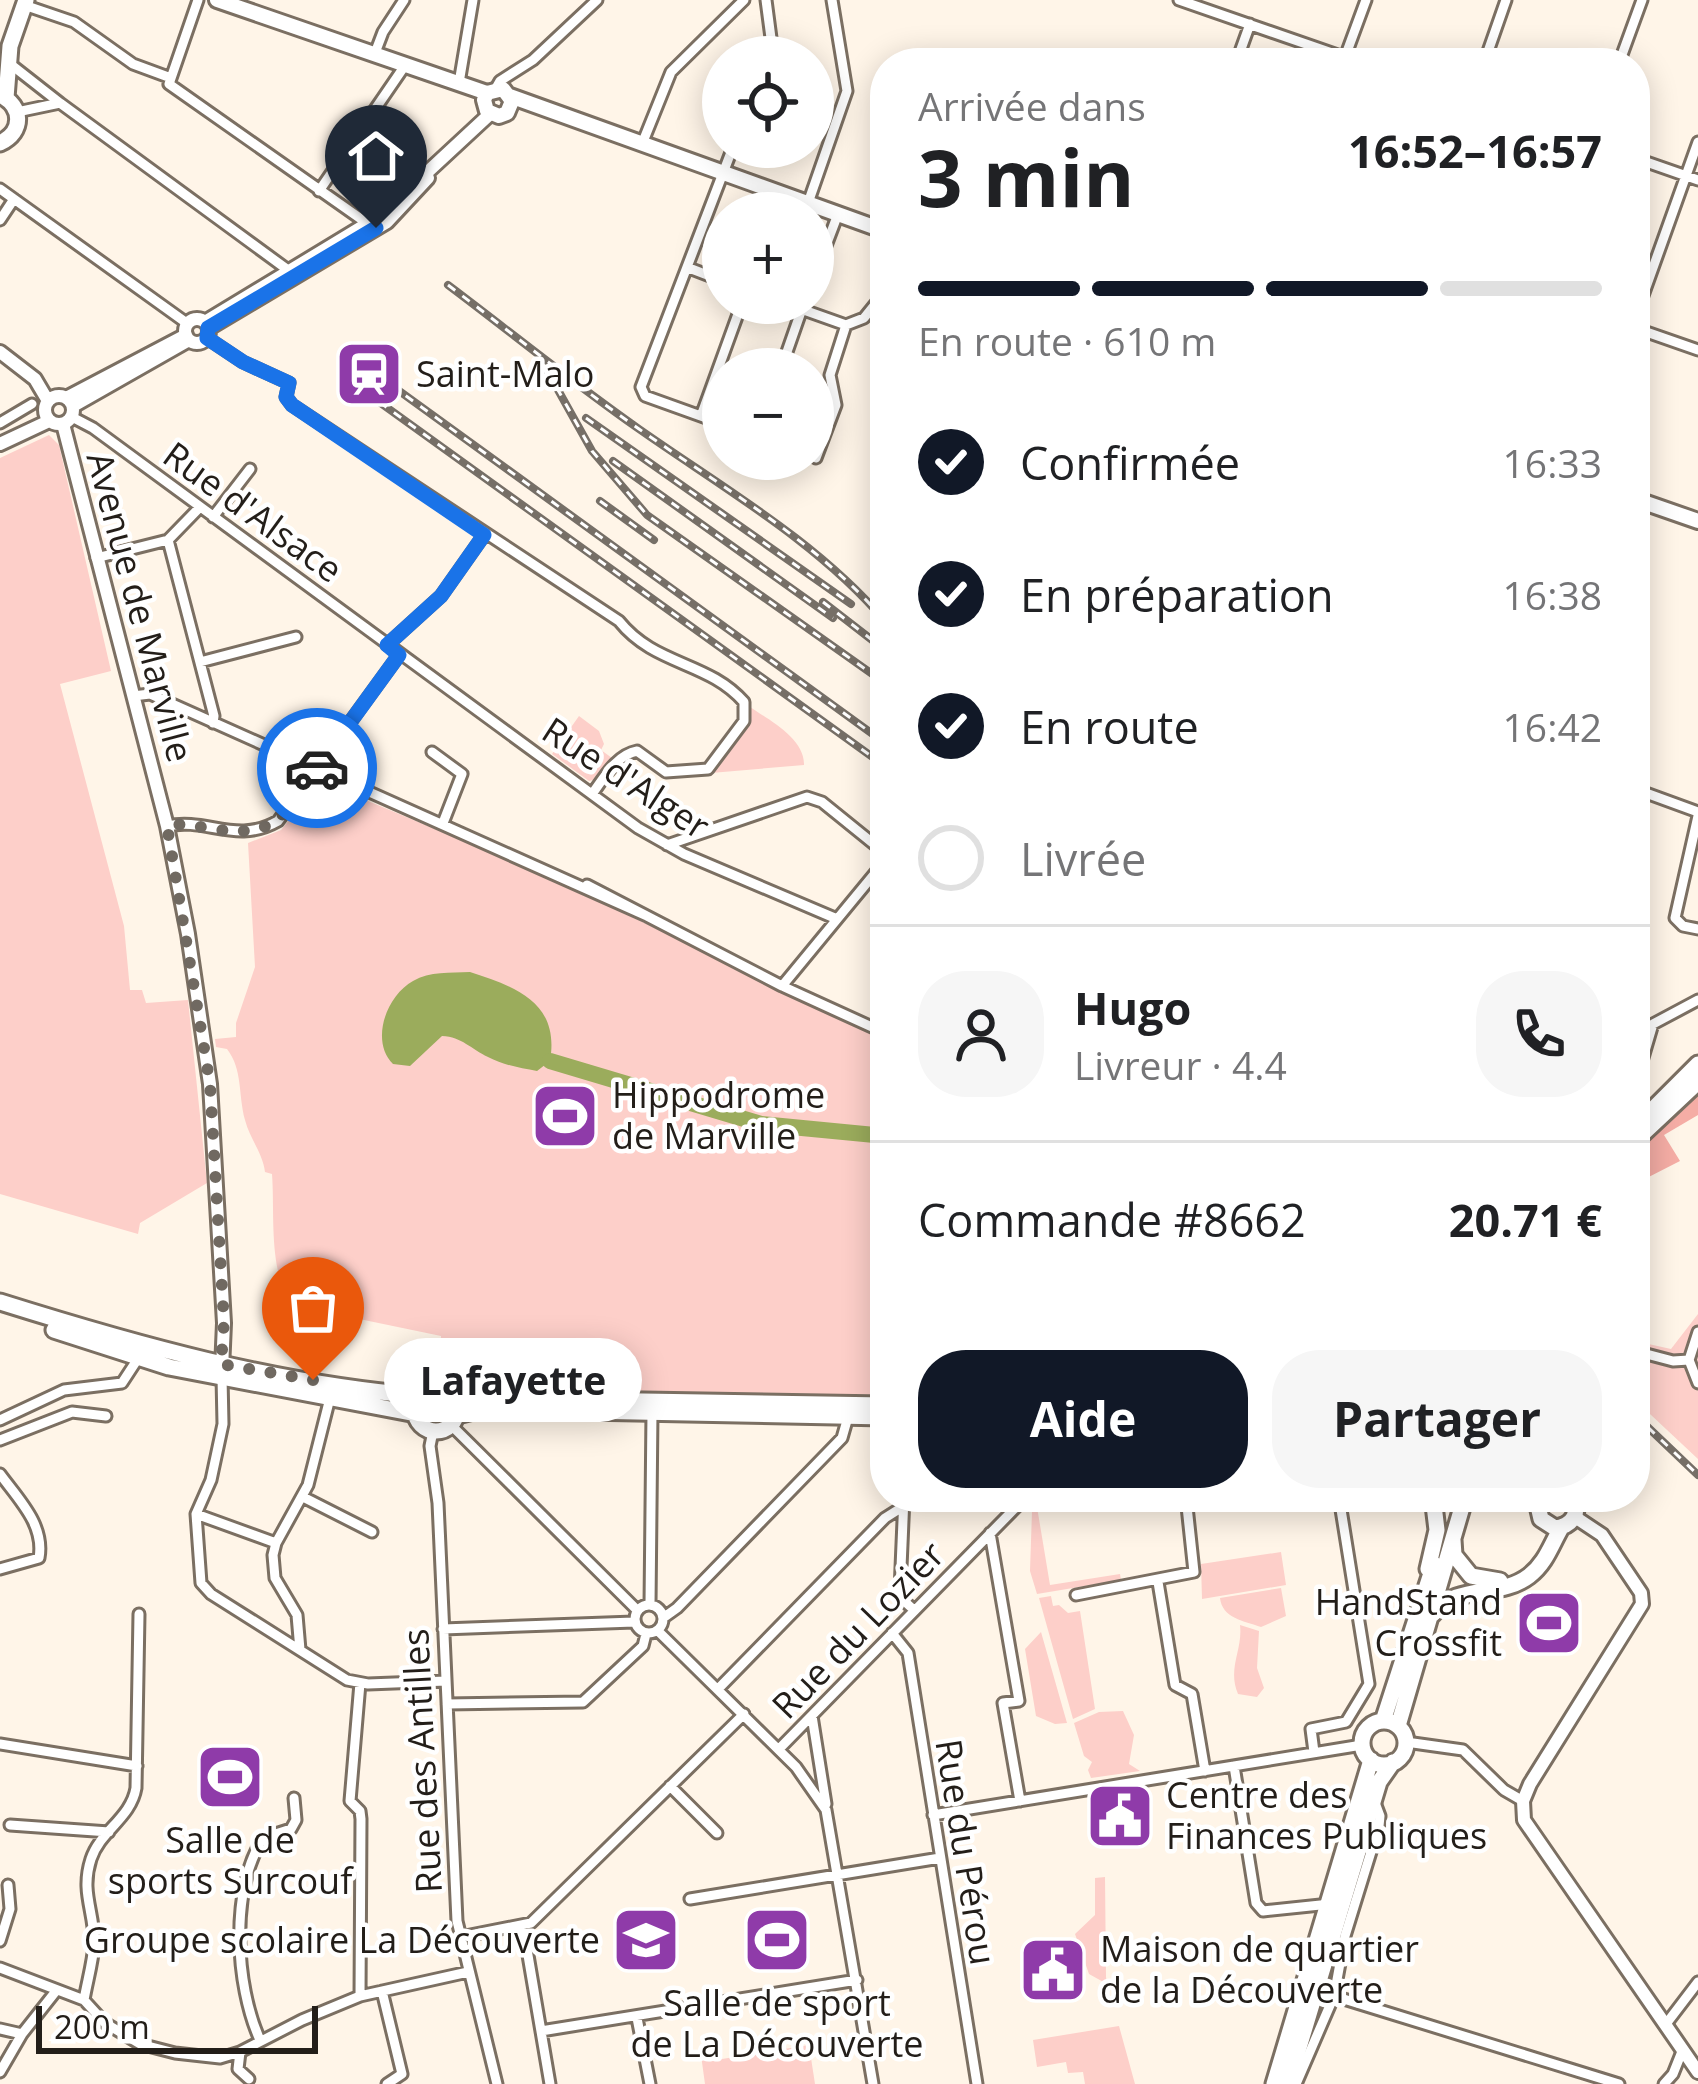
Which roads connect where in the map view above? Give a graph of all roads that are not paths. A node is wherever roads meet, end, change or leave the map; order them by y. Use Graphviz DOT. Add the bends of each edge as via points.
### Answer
graph roads {
  1 [pos="199,0"];
  2 [pos="218,0"];
  3 [pos="404,0"];
  4 [pos="473,0"];
  5 [pos="597,0"];
  6 [pos="744,0"];
  7 [pos="766,0"];
  8 [pos="832,0"];
  9 [pos="1179,0"];
  10 [pos="1366,0"];
  11 [pos="1506,0"];
  12 [pos="1642,0"];
  13 [pos="22,2"];
  14 [pos="246,5"];
  15 [pos="1250,24"];
  16 [pos="771,36"];
  17 [pos="1241,48"];
  18 [pos="1317,48"];
  19 [pos="1349,48"];
  20 [pos="1489,48"];
  21 [pos="1624,48"];
  22 [pos="375,53"];
  23 [pos="4,60"];
  24 [pos="406,64"];
  25 [pos="170,81"];
  26 [pos="459,83"];
  27 [pos="3,96"];
  28 [pos="500,100"];
  29 [pos="60,103"];
  30 [pos="17,112"];
  31 [pos="1698,142"];
  32 [pos="0,143"];
  33 [pos="642,144"];
  34 [pos="1650,163"];
  35 [pos="726,168"];
  36 [pos="724,174"];
  37 [pos="1686,176"];
  38 [pos="1698,180"];
  39 [pos="0,189"];
  40 [pos="319,191"];
  41 [pos="776,192"];
  42 [pos="812,192"];
  43 [pos="14,200"];
  44 [pos="834,213"];
  45 [pos="838,214"];
  46 [pos="0,220"];
  47 [pos="834,225"];
  48 [pos="371,226"];
  49 [pos="870,226"];
  50 [pos="688,268"];
  51 [pos="288,270"];
  52 [pos="702,273"];
  53 [pos="1650,276"];
  54 [pos="870,311"];
  55 [pos="834,320"];
  56 [pos="734,324"];
  57 [pos="846,326"];
  58 [pos="207,329"];
  59 [pos="188,333"];
  60 [pos="1650,333"];
  61 [pos="1698,350"];
  62 [pos="0,352"];
  63 [pos="834,363"];
  64 [pos="56,410"];
  65 [pos="701,416"];
  66 [pos="0,422"];
  67 [pos="0,440"];
  68 [pos="250,469"];
  69 [pos="1650,504"];
  70 [pos="200,506"];
  71 [pos="213,517"];
  72 [pos="1698,521"];
  73 [pos="484,535"];
  74 [pos="167,540"];
  75 [pos="96,558"];
  76 [pos="296,637"];
  77 [pos="387,645"];
  78 [pos="399,655"];
  79 [pos="200,662"];
  80 [pos="133,696"];
  81 [pos="213,723"];
  82 [pos="432,752"];
  83 [pos="316,770"];
  84 [pos="1650,793"];
  85 [pos="592,794"];
  86 [pos="1698,814"];
  87 [pos="443,823"];
  88 [pos="167,826"];
  89 [pos="667,844"];
  90 [pos="870,844"];
  91 [pos="870,876"];
  92 [pos="837,919"];
  93 [pos="1698,929"];
  94 [pos="782,986"];
  95 [pos="1698,1000"];
  96 [pos="870,1026"];
  97 [pos="1650,1034"];
  98 [pos="1698,1064"];
  99 [pos="1698,1082"];
  100 [pos="1668,1092"];
  101 [pos="1650,1101"];
  102 [pos="1650,1111"];
  103 [pos="1650,1127"];
  104 [pos="0,1302"];
  105 [pos="0,1312"];
  106 [pos="1698,1332"];
  107 [pos="1650,1355"];
  108 [pos="139,1358"];
  109 [pos="1689,1360"];
  110 [pos="222,1371"];
  111 [pos="1698,1383"];
  112 [pos="450,1394"];
  113 [pos="330,1396"];
  114 [pos="421,1396"];
  115 [pos="870,1406"];
  116 [pos="652,1412"];
  117 [pos="416,1414"];
  118 [pos="106,1415"];
  119 [pos="849,1416"];
  120 [pos="870,1417"];
  121 [pos="0,1420"];
  122 [pos="454,1420"];
  123 [pos="433,1431"];
  124 [pos="0,1440"];
  125 [pos="0,1474"];
  126 [pos="303,1497"];
  127 [pos="892,1512"];
  128 [pos="904,1512"];
  129 [pos="1011,1512"];
  130 [pos="1188,1512"];
  131 [pos="1341,1512"];
  132 [pos="1435,1512"];
  133 [pos="1455,1512"];
  134 [pos="1456,1512"];
  135 [pos="1538,1512"];
  136 [pos="1570,1512"];
  137 [pos="196,1514"];
  138 [pos="1560,1523"];
  139 [pos="372,1532"];
  140 [pos="990,1533"];
  141 [pos="1453,1536"];
  142 [pos="276,1543"];
  143 [pos="0,1569"];
  144 [pos="1158,1582"];
  145 [pos="1076,1595"];
  146 [pos="650,1605"];
  147 [pos="914,1610"];
  148 [pos="139,1614"];
  149 [pos="636,1616"];
  150 [pos="663,1618"];
  151 [pos="1419,1626"];
  152 [pos="443,1629"];
  153 [pos="658,1630"];
  154 [pos="646,1634"];
  155 [pos="892,1634"];
  156 [pos="300,1650"];
  157 [pos="446,1681"];
  158 [pos="360,1683"];
  159 [pos="718,1689"];
  160 [pos="447,1703"];
  161 [pos="744,1714"];
  162 [pos="812,1716"];
  163 [pos="1395,1730"];
  164 [pos="0,1744"];
  165 [pos="779,1749"];
  166 [pos="1366,1752"];
  167 [pos="1315,1753"];
  168 [pos="1393,1762"];
  169 [pos="137,1766"];
  170 [pos="1234,1766"];
  171 [pos="1204,1771"];
  172 [pos="670,1786"];
  173 [pos="294,1798"];
  174 [pos="1374,1800"];
  175 [pos="1020,1801"];
  176 [pos="1523,1801"];
  177 [pos="826,1810"];
  178 [pos="933,1815"];
  179 [pos="10,1825"];
  180 [pos="109,1832"];
  181 [pos="717,1832"];
  182 [pos="940,1858"];
  183 [pos="840,1875"];
  184 [pos="8,1886"];
  185 [pos="690,1899"];
  186 [pos="1330,1904"];
  187 [pos="523,1926"];
  188 [pos="460,1936"];
  189 [pos="0,1941"];
  190 [pos="0,1968"];
  191 [pos="468,1972"];
  192 [pos="857,1980"];
  193 [pos="1698,1982"];
  194 [pos="56,1991"];
  195 [pos="382,1991"];
  196 [pos="360,1996"];
  197 [pos="1334,1996"];
  198 [pos="84,2000"];
  199 [pos="637,2018"];
  200 [pos="1666,2024"];
  201 [pos="0,2029"];
  202 [pos="541,2031"];
  203 [pos="22,2034"];
  204 [pos="260,2040"];
  205 [pos="1683,2049"];
  206 [pos="240,2052"];
  207 [pos="0,2072"];
  208 [pos="1698,2072"];
  209 [pos="250,2079"];
  210 [pos="7,2084"];
  211 [pos="387,2084"];
  212 [pos="497,2084"];
  213 [pos="550,2084"];
  214 [pos="650,2084"];
  215 [pos="873,2084"];
  216 [pos="976,2084"];
  217 [pos="1274,2084"];
  218 [pos="1292,2084"];
  219 [pos="1619,2084"];
  220 [pos="1664,2084"];
  1 -- 25 [label="street"];
  2 -- 14 [label="main road"];
  3 -- 22 [label="street"];
  4 -- 26 [label="street"];
  5 -- 28 [label="street" via="516,73"];
  6 -- 33 [label="street" via="671,72"];
  7 -- 16 [label="street"];
  8 -- 42 [label="street" via="847,91"];
  9 -- 15 [label="street"];
  10 -- 19 [label="street"];
  11 -- 20 [label="street"];
  12 -- 21 [label="street"];
  13 -- 23 [label="main road"];
  13 -- 25 [label="street" via="74,22"];
  14 -- 22 [label="main road"];
  15 -- 17 [label="street"];
  15 -- 18 [label="street"];
  22 -- 24 [label="main road"];
  23 -- 27 [label="main road"];
  23 -- 29 [label="street"];
  24 -- 26 [label="main road"];
  24 -- 40 [label="street"];
  25 -- 40 [label="street"];
  26 -- 28 [label="main road"];
  27 -- 30 [label="main road"];
  28 -- 33 [label="main road"];
  28 -- 48 [label="street"];
  29 -- 30 [label="street"];
  29 -- 51 [label="street"];
  30 -- 32 [label="main road" via="14,134"];
  31 -- 37 [label="street"];
  33 -- 36 [label="main road"];
  34 -- 37 [label="street"];
  35 -- 36 [label="street"];
  36 -- 41 [label="main road"];
  36 -- 50 [label="street"];
  37 -- 38 [label="street"];
  37 -- 53 [label="street"];
  39 -- 43 [label="street"];
  40 -- 48 [label="street"];
  43 -- 46 [label="street"];
  43 -- 59 [label="street"];
  44 -- 45 [label="main road"];
  45 -- 47 [label="street"];
  45 -- 49 [label="main road"];
  48 -- 51 [label="street"];
  48 -- 58 [label="street"];
  50 -- 52 [label="street"];
  50 -- 65 [label="street" via="640,387"];
  51 -- 58 [label="street"];
  54 -- 57 [label="street"];
  55 -- 57 [label="street"];
  56 -- 65 [label="street"];
  57 -- 63 [label="street"];
  58 -- 59 [label="street" via="194,320"];
  58 -- 59 [label="street" via="196,343"];
  58 -- 73 [label="street" via="243,362 289,383 292,405"];
  59 -- 64 [label="street"];
  60 -- 61 [label="street"];
  62 -- 64 [label="street, Avenue de Marville" via="35,379"];
  64 -- 66 [label="street"];
  64 -- 67 [label="street"];
  64 -- 70 [label="street, Rue d'Alsace"];
  64 -- 75 [label="street, Avenue de Marville"];
  68 -- 71 [label="street"];
  69 -- 72 [label="main road"];
  70 -- 71 [label="street, Rue d'Alsace"];
  70 -- 74 [label="street"];
  71 -- 77 [label="street, Rue d'Alsace"];
  73 -- 77 [label="street" via="441,596"];
  73 -- 85 [label="street" via="619,621 634,640 670,662 690,664 744,702 744,721 712,766 666,772 637,751 623,755"];
  74 -- 75 [label="street"];
  74 -- 79 [label="street"];
  75 -- 80 [label="street, Avenue de Marville"];
  76 -- 79 [label="street"];
  77 -- 78 [label="street, Rue d'Alsace"];
  78 -- 83 [label="street"];
  78 -- 85 [label="street, Rue d'Alger"];
  79 -- 81 [label="street"];
  80 -- 81 [label="street" via="150,694"];
  80 -- 88 [label="street, Avenue de Marville"];
  81 -- 83 [label="street"];
  82 -- 87 [label="street" via="461,774"];
  83 -- 87 [label="street"];
  83 -- 88 [label="street" via="265,829"];
  84 -- 86 [label="street"];
  85 -- 89 [label="street, Rue d'Alger"];
  86 -- 93 [label="street" via="1675,918"];
  87 -- 94 [label="street"];
  88 -- 110 [label="street, Avenue de Marville" via="210,1084"];
  89 -- 90 [label="street" via="807,797"];
  89 -- 92 [label="street, Rue d'Alger"];
  91 -- 92 [label="street"];
  92 -- 94 [label="street"];
  94 -- 96 [label="street"];
  95 -- 97 [label="street" via="1653,1024"];
  98 -- 100 [label="main road"];
  99 -- 103 [label="main road"];
  100 -- 101 [label="main road"];
  100 -- 102 [label="main road"];
  104 -- 110 [label="main road"];
  105 -- 108 [label="main road"];
  106 -- 109 [label="street"];
  107 -- 109 [label="street"];
  108 -- 110 [label="main road"];
  108 -- 121 [label="street" via="122,1383 64,1390"];
  109 -- 111 [label="street"];
  110 -- 113 [label="main road"];
  110 -- 114 [label="main road"];
  110 -- 137 [label="street" via="224,1424"];
  112 -- 114 [label="main road"];
  112 -- 115 [label="main road"];
  112 -- 122 [label="main road"];
  113 -- 117 [label="main road"];
  113 -- 126 [label="street"];
  114 -- 117 [label="main road"];
  116 -- 119 [label="main road"];
  116 -- 122 [label="main road" via="481,1409"];
  116 -- 146 [label="street"];
  117 -- 123 [label="main road"];
  118 -- 124 [label="street" via="72,1412"];
  119 -- 120 [label="main road"];
  119 -- 150 [label="street" via="842,1438"];
  122 -- 123 [label="main road"];
  122 -- 149 [label="street"];
  123 -- 152 [label="street, Rue des Antilles"];
  125 -- 143 [label="street" via="38,1531 40,1554 34,1563"];
  126 -- 139 [label="street"];
  126 -- 142 [label="street"];
  127 -- 159 [label="street"];
  128 -- 147 [label="street" via="900,1591"];
  129 -- 140 [label="street, Rue du Lozier"];
  130 -- 144 [label="street" via="1196,1566"];
  131 -- 167 [label="street" via="1369,1684 1346,1722 1311,1729"];
  132 -- 151 [label="main road"];
  133 -- 151 [label="main road"];
  134 -- 141 [label="main road"];
  135 -- 138 [label="main road"];
  136 -- 138 [label="main road"];
  137 -- 142 [label="street"];
  137 -- 156 [label="street" via="201,1583"];
  138 -- 141 [label="main road" via="1538,1557 1496,1582 1460,1566"];
  138 -- 151 [label="main road" via="1529,1576 1460,1594"];
  138 -- 176 [label="street" via="1602,1535 1642,1604"];
  140 -- 147 [label="street, Rue du Lozier"];
  140 -- 175 [label="street" via="1019,1701 1003,1703"];
  141 -- 151 [label="main road"];
  142 -- 156 [label="street" via="275,1578 297,1615"];
  144 -- 145 [label="street"];
  144 -- 171 [label="street" via="1175,1685 1192,1694"];
  146 -- 149 [label="street"];
  146 -- 150 [label="street"];
  147 -- 155 [label="street, Rue du Lozier"];
  148 -- 169 [label="street"];
  149 -- 152 [label="street"];
  149 -- 154 [label="street"];
  150 -- 153 [label="street"];
  151 -- 163 [label="main road"];
  152 -- 157 [label="street, Rue des Antilles"];
  153 -- 154 [label="street"];
  153 -- 159 [label="street"];
  154 -- 160 [label="street" via="583,1702"];
  155 -- 162 [label="street, Rue du Lozier"];
  155 -- 178 [label="street, Rue du Pérou" via="908,1653"];
  156 -- 158 [label="street"];
  157 -- 158 [label="street"];
  157 -- 160 [label="street, Rue des Antilles"];
  158 -- 196 [label="street" via="350,1801 361,1819"];
  159 -- 161 [label="street"];
  160 -- 188 [label="street, Rue des Antilles"];
  161 -- 165 [label="street"];
  161 -- 172 [label="street"];
  162 -- 165 [label="street, Rue du Lozier"];
  162 -- 177 [label="street"];
  163 -- 166 [label="main road" via="1365,1732"];
  163 -- 168 [label="main road" via="1402,1754"];
  163 -- 176 [label="street" via="1463,1750"];
  164 -- 169 [label="street"];
  165 -- 177 [label="street"];
  166 -- 167 [label="street"];
  166 -- 168 [label="main road"];
  166 -- 186 [label="main road"];
  167 -- 170 [label="street"];
  168 -- 174 [label="main road"];
  169 -- 180 [label="street" via="135,1798"];
  170 -- 171 [label="street"];
  170 -- 186 [label="street" via="1256,1903 1263,1911"];
  171 -- 175 [label="street"];
  172 -- 181 [label="street"];
  172 -- 187 [label="street"];
  173 -- 204 [label="street" via="296,1820 260,1843 246,1885 243,1967"];
  174 -- 197 [label="street" via="1378,1826"];
  174 -- 218 [label="main road"];
  175 -- 178 [label="street"];
  176 -- 200 [label="street" via="1528,1827"];
  177 -- 183 [label="street"];
  178 -- 182 [label="street, Rue du Pérou"];
  179 -- 180 [label="street"];
  180 -- 198 [label="street" via="86,1884 94,1938"];
  182 -- 183 [label="street"];
  182 -- 216 [label="street, Rue du Pérou"];
  183 -- 185 [label="street"];
  183 -- 192 [label="street"];
  184 -- 189 [label="street"];
  186 -- 217 [label="main road"];
  187 -- 188 [label="street"];
  187 -- 202 [label="street"];
  188 -- 191 [label="street, Rue des Antilles"];
  190 -- 194 [label="street"];
  191 -- 195 [label="street"];
  191 -- 212 [label="street, Rue des Antilles"];
  192 -- 199 [label="street"];
  192 -- 215 [label="street"];
  193 -- 200 [label="street"];
  194 -- 198 [label="street"];
  194 -- 203 [label="street"];
  195 -- 196 [label="street"];
  195 -- 211 [label="street" via="402,2074"];
  196 -- 204 [label="street"];
  197 -- 218 [label="street"];
  197 -- 219 [label="street"];
  198 -- 206 [label="street" via="104,2023 157,2050 220,2058"];
  199 -- 202 [label="street"];
  199 -- 214 [label="street"];
  200 -- 205 [label="street"];
  201 -- 203 [label="street"];
  202 -- 213 [label="street"];
  203 -- 207 [label="street"];
  204 -- 206 [label="street"];
  205 -- 208 [label="street"];
  205 -- 220 [label="street"];
  206 -- 209 [label="street" via="238,2069"];
  207 -- 210 [label="street"];
}
